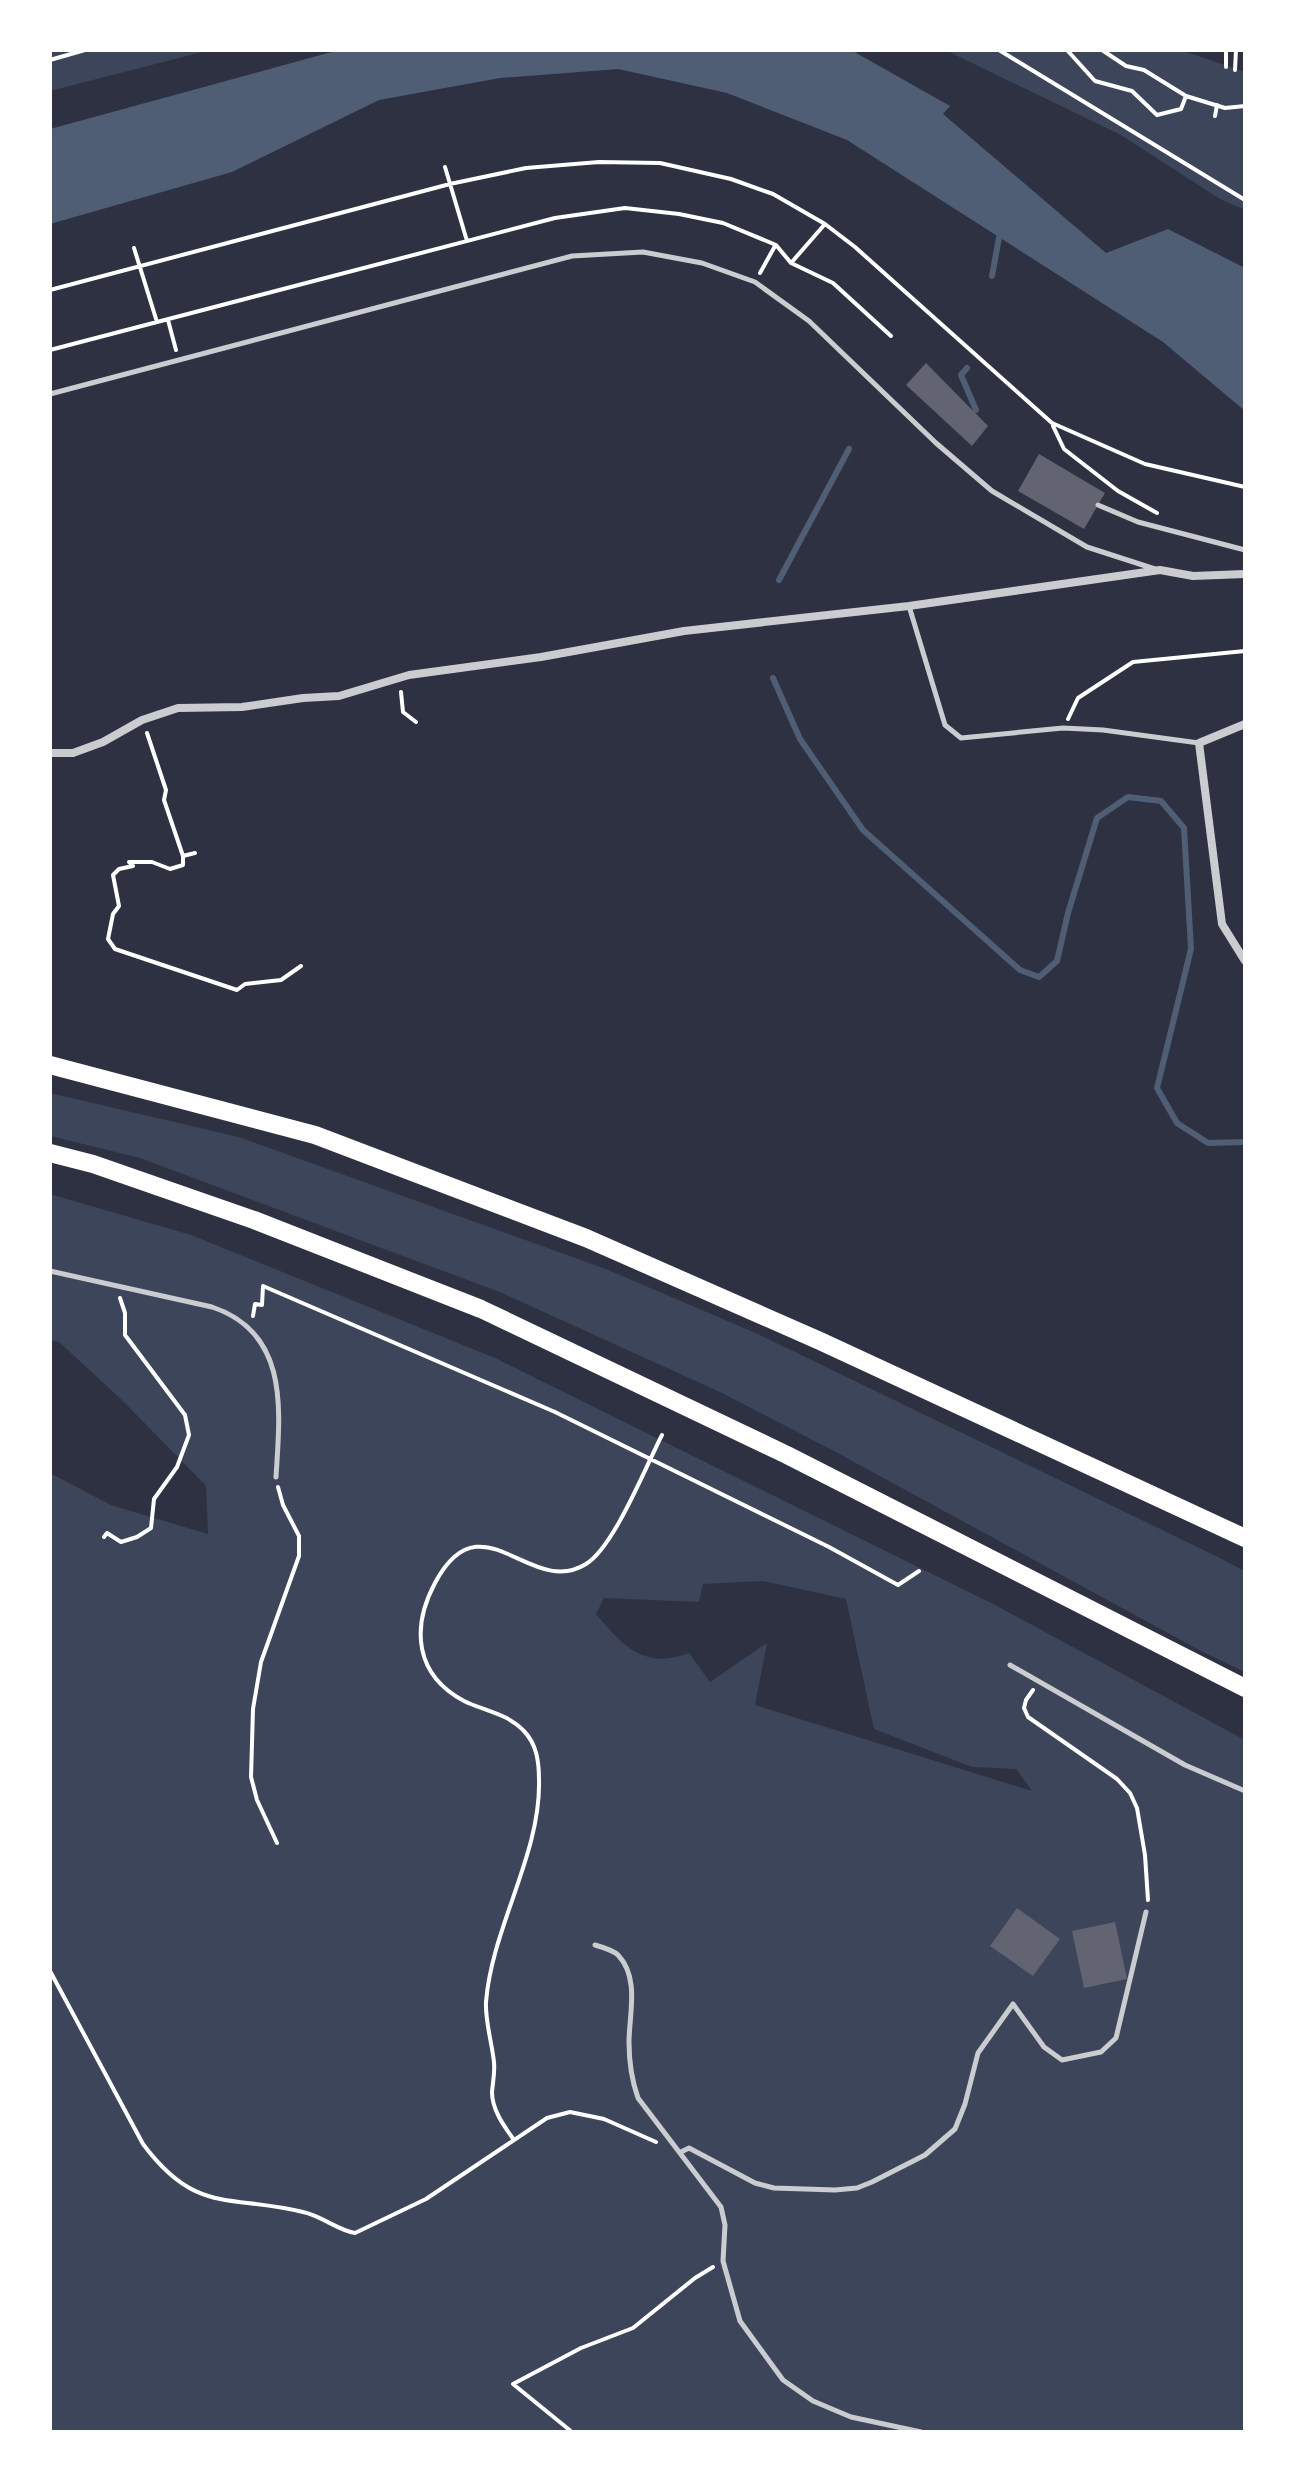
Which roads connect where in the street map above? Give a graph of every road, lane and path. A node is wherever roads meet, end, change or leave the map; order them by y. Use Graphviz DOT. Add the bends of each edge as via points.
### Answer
graph roads {
  1 [pos="85,50"];
  2 [pos="999,50"];
  3 [pos="1067,50"];
  4 [pos="1102,50"];
  5 [pos="1226,50"];
  6 [pos="1236,50"];
  7 [pos="1245,52"];
  8 [pos="50,60"];
  9 [pos="1226,67"];
  10 [pos="1235,70"];
  11 [pos="1186,96"];
  12 [pos="1217,105"];
  13 [pos="1245,106"];
  14 [pos="1215,116"];
  15 [pos="445,167"];
  16 [pos="450,184"];
  17 [pos="1245,200"];
  18 [pos="825,224"];
  19 [pos="467,241"];
  20 [pos="776,245"];
  21 [pos="134,248"];
  22 [pos="791,263"];
  23 [pos="140,266"];
  24 [pos="750,273"];
  25 [pos="50,290"];
  26 [pos="168,320"];
  27 [pos="157,322"];
  28 [pos="178,360"];
  29 [pos="50,394"];
  30 [pos="1052,423"];
  31 [pos="1245,487"];
  32 [pos="1098,505"];
  33 [pos="1157,513"];
  34 [pos="1245,550"];
  35 [pos="1160,570"];
  36 [pos="1245,574"];
  37 [pos="909,606"];
  38 [pos="1245,651"];
  39 [pos="395,678"];
  40 [pos="416,722"];
  41 [pos="1245,724"];
  42 [pos="1063,728"];
  43 [pos="1199,743"];
  44 [pos="151,745"];
  45 [pos="50,753"];
  46 [pos="195,853"];
  47 [pos="183,856"];
  48 [pos="1245,961"];
  49 [pos="301,966"];
  50 [pos="50,1065"];
  51 [pos="50,1153"];
  52 [pos="50,1271"];
  53 [pos="115,1286"];
  54 [pos="250,1329"];
  55 [pos="662,1435"];
  56 [pos="650,1458"];
  57 [pos="276,1477"];
  58 [pos="106,1535"];
  59 [pos="1245,1538"];
  60 [pos="919,1571"];
  61 [pos="1010,1665"];
  62 [pos="1039,1682"];
  63 [pos="1245,1688"];
  64 [pos="1245,1791"];
  65 [pos="277,1843"];
  66 [pos="1146,1912"];
  67 [pos="595,1945"];
  68 [pos="50,1971"];
  69 [pos="514,2140"];
  70 [pos="681,2152"];
  71 [pos="723,2261"];
  72 [pos="572,2432"];
  73 [pos="921,2432"];
  1 -- 8 [label="path"];
  2 -- 17 [label="path"];
  3 -- 11 [label="path" via="1095,81 1132,91 1157,115 1181,109"];
  4 -- 11 [label="path"];
  5 -- 9 [label="path"];
  6 -- 7 [label="path"];
  6 -- 10 [label="path"];
  11 -- 12 [label="path"];
  12 -- 13 [label="path"];
  12 -- 14 [label="path"];
  15 -- 16 [label="path"];
  16 -- 18 [label="path" via="526,168 660,163 759,189"];
  16 -- 19 [label="path"];
  16 -- 23 [label="path"];
  18 -- 22 [label="path"];
  18 -- 30 [label="path"];
  20 -- 24 [label="path" via="758,277"];
  21 -- 23 [label="path"];
  23 -- 25 [label="path"];
  23 -- 27 [label="path"];
  26 -- 28 [label="path"];
  28 -- 29 [label="lane"];
  28 -- 35 [label="lane" via="572,256 643,252 702,263 755,282 809,321 992,491 1087,547"];
  30 -- 31 [label="path" via="1145,464"];
  30 -- 33 [label="path" via="1064,449"];
  32 -- 34 [label="lane" via="1138,522"];
  35 -- 36 [label="street" via="1193,576"];
  35 -- 37 [label="street"];
  37 -- 39 [label="street" via="684,631"];
  37 -- 42 [label="lane" via="945,725 961,738"];
  38 -- 42 [label="path" via="1133,662 1078,698"];
  39 -- 40 [label="path" via="403,712"];
  39 -- 45 [label="street" via="339,696 178,708 73,753"];
  41 -- 43 [label="street"];
  42 -- 43 [label="lane"];
  43 -- 48 [label="street" via="1222,924"];
  44 -- 47 [label="path"];
  46 -- 47 [label="path"];
  47 -- 49 [label="path" via="183,865 170,869 129,862 133,866 113,875 119,906 108,939 115,949 237,990 245,984 281,980"];
  50 -- 59 [label="highway" via="315,1135 586,1238"];
  51 -- 63 [label="highway" via="254,1220 481,1309 787,1455"];
  52 -- 53 [label="lane"];
  53 -- 54 [label="lane" via="212,1307"];
  53 -- 58 [label="path" via="125,1313 125,1335 185,1415 189,1435 177,1467 154,1499 151,1528 121,1542"];
  54 -- 56 [label="path" via="255,1304 262,1305 263,1286"];
  54 -- 57 [label="lane" via="275,1370 280,1410"];
  55 -- 56 [label="path"];
  56 -- 60 [label="path" via="898,1585"];
  56 -- 69 [label="path" via="602,1551 585,1565 565,1572 538,1569 493,1547 470,1546 452,1557 423,1610 420,1649 438,1683 523,1729 537,1751 538,1816 492,1963 486,2005 494,2062 492,2097"];
  57 -- 65 [label="path" via="299,1536 299,1556 261,1662 251,1777"];
  61 -- 62 [label="lane"];
  62 -- 64 [label="lane" via="1185,1765"];
  62 -- 66 [label="path" via="1026,1700 1028,1717 1117,1779 1137,1808"];
  66 -- 70 [label="lane" via="1116,2038 1101,2052 1062,2060 1044,2047 1013,2004 978,2053 955,2129 925,2155 857,2188 835,2190 774,2188 689,2148"];
  67 -- 70 [label="lane" via="617,1954 627,1970 633,2084"];
  68 -- 69 [label="path" via="143,2144 161,2168 207,2197 303,2212 355,2233 426,2199"];
  69 -- 70 [label="path" via="547,2118 570,2112 604,2119"];
  70 -- 71 [label="lane" via="721,2207"];
  71 -- 72 [label="path" via="633,2328 513,2384"];
  71 -- 73 [label="lane" via="740,2321 783,2380 813,2401 851,2417"];
}
